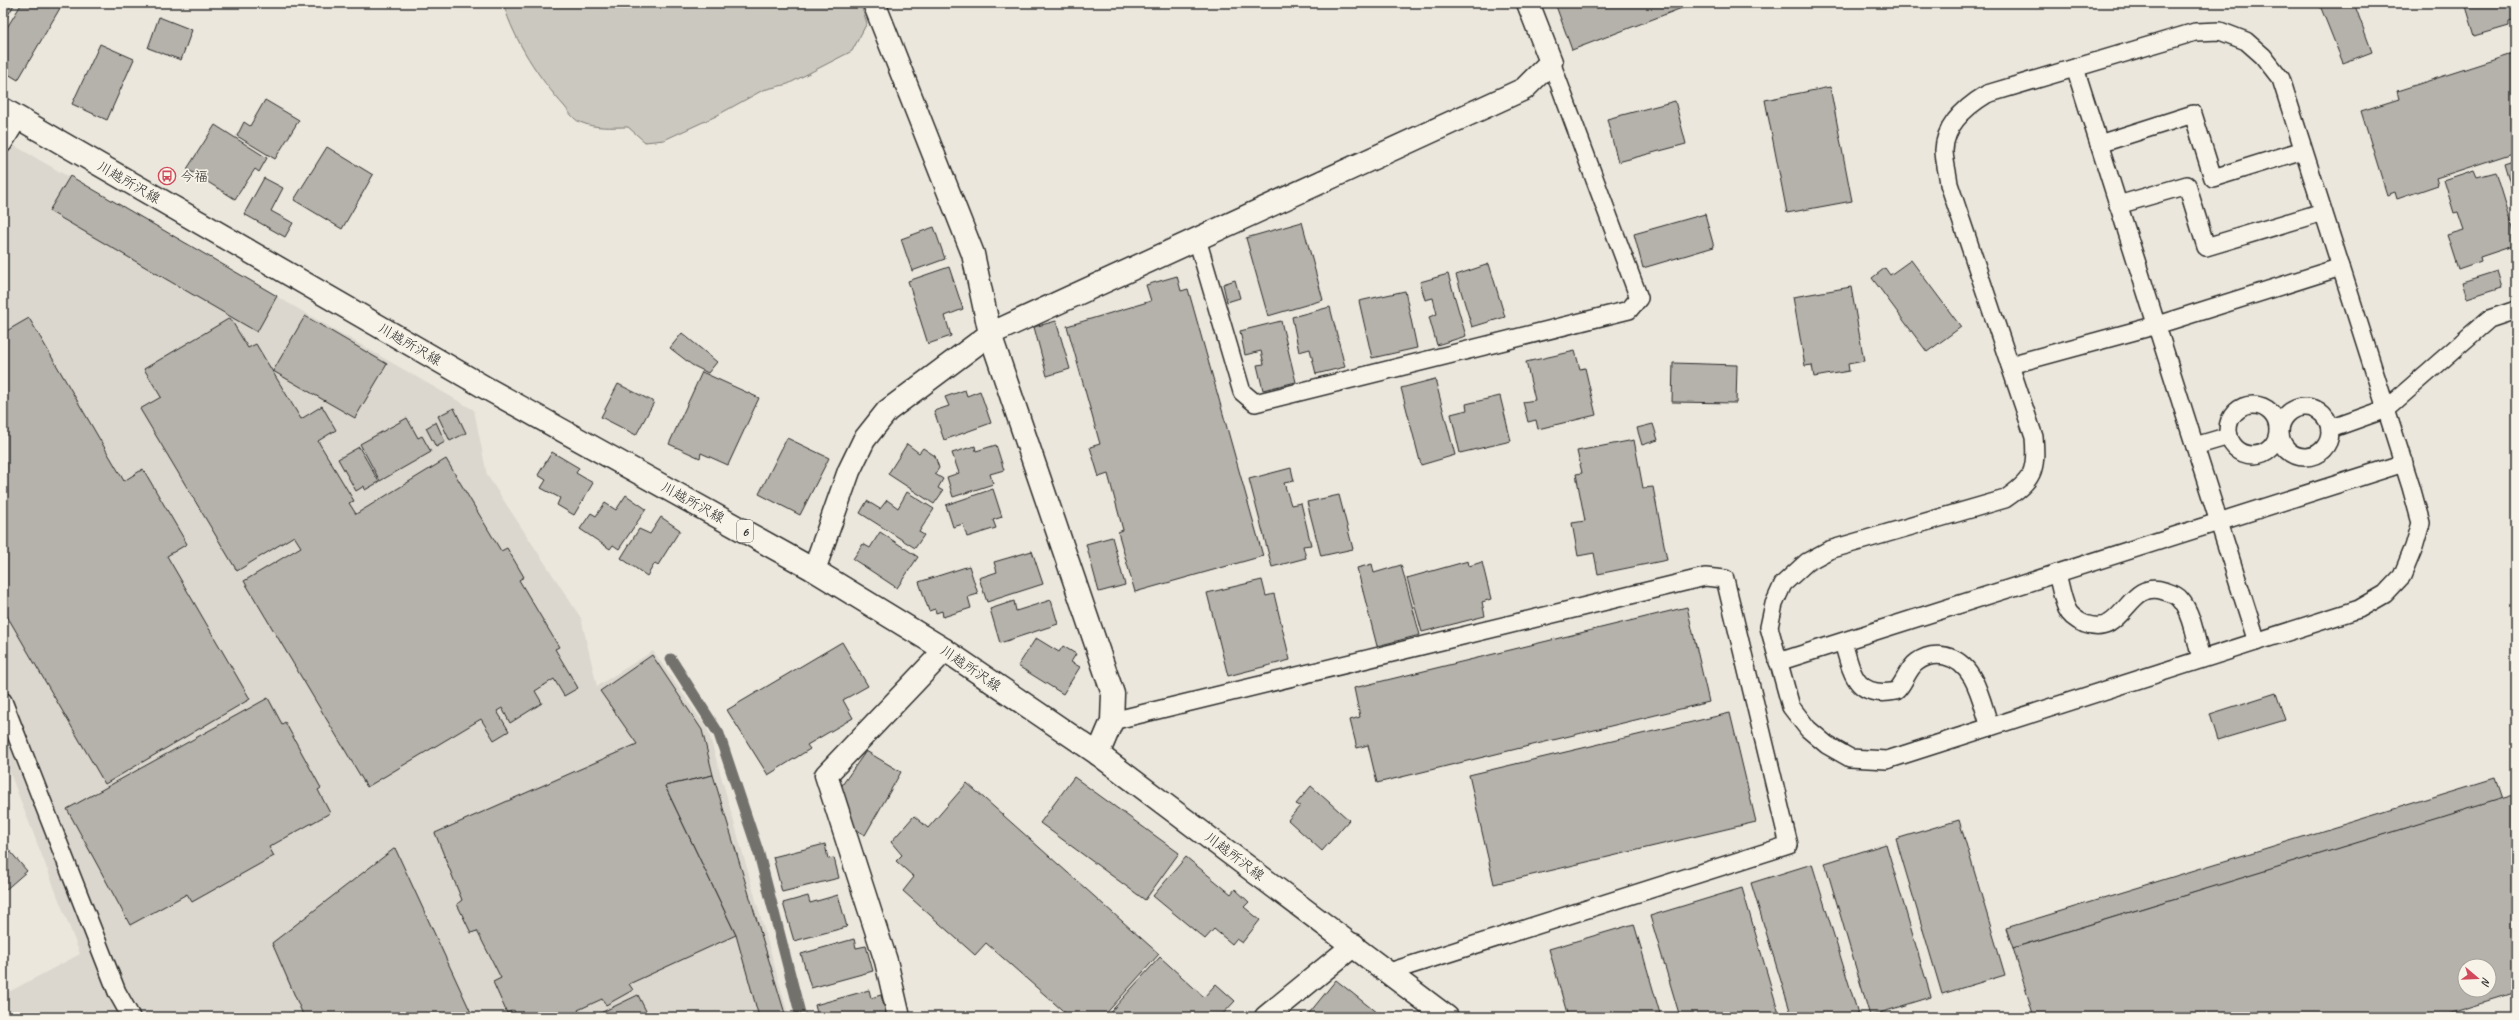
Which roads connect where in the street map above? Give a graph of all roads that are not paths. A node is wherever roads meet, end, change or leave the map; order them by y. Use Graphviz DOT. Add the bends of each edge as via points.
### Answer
graph roads {
  1 [pos="874,3"];
  2 [pos="1528,3"];
  3 [pos="1551,62"];
  4 [pos="2075,68"];
  5 [pos="11,114"];
  6 [pos="3,144"];
  7 [pos="2099,144"];
  8 [pos="2303,150"];
  9 [pos="2118,205"];
  10 [pos="2323,212"];
  11 [pos="1197,239"];
  12 [pos="2341,267"];
  13 [pos="2516,310"];
  14 [pos="2157,326"];
  15 [pos="990,334"];
  16 [pos="2010,365"];
  17 [pos="2386,409"];
  18 [pos="2330,429"];
  19 [pos="2279,430"];
  20 [pos="2229,436"];
  21 [pos="2195,446"];
  22 [pos="2404,463"];
  23 [pos="2221,523"];
  24 [pos="814,570"];
  25 [pos="2057,573"];
  26 [pos="1843,642"];
  27 [pos="2257,642"];
  28 [pos="945,650"];
  29 [pos="2201,659"];
  30 [pos="1778,662"];
  31 [pos="3,702"];
  32 [pos="1112,721"];
  33 [pos="1990,727"];
  34 [pos="1098,754"];
  35 [pos="1354,945"];
  36 [pos="1389,972"];
  37 [pos="131,1017"];
  38 [pos="899,1017"];
  39 [pos="1266,1017"];
  40 [pos="1447,1017"];
  1 -- 15 [label="street" via="973,254"];
  2 -- 3 [label="street"];
  3 -- 11 [label="street" via="1524,89"];
  3 -- 11 [label="lane" via="1639,298 1629,310 1255,403 1242,392"];
  4 -- 7 [label="lane"];
  4 -- 8 [label="lane" via="2195,32 2220,31 2246,41 2263,56 2281,79"];
  4 -- 16 [label="lane" via="1987,94 1965,107 1953,124 1944,149 1949,184"];
  5 -- 6 [label="lane"];
  5 -- 24 [label="street, 川越所沢線 / 6" via="479,384"];
  7 -- 8 [label="lane" via="2193,114 2213,178"];
  7 -- 9 [label="lane"];
  8 -- 10 [label="lane"];
  9 -- 10 [label="lane" via="2187,185 2206,247"];
  9 -- 14 [label="lane"];
  10 -- 12 [label="lane"];
  11 -- 15 [label="street"];
  12 -- 14 [label="lane"];
  12 -- 17 [label="lane"];
  13 -- 17 [label="lane" via="2489,319"];
  14 -- 16 [label="lane"];
  14 -- 21 [label="lane"];
  15 -- 24 [label="street" via="887,411 864,440 849,471"];
  15 -- 32 [label="street" via="1113,694"];
  16 -- 30 [label="lane" via="2034,437 2034,469 2025,485 2005,499 1829,550 1807,562 1783,584 1774,604 1769,627"];
  17 -- 18 [label="lane"];
  17 -- 22 [label="lane"];
  18 -- 19 [label="lane" via="2322,413 2312,408 2301,407 2290,411 2282,420"];
  18 -- 19 [label="lane" via="2327,445 2319,453 2308,458 2297,457 2287,451 2281,442"];
  19 -- 20 [label="lane" via="2277,442 2269,451 2259,456 2247,456 2237,450"];
  19 -- 20 [label="lane" via="2270,410 2259,405 2248,405 2238,410 2230,419"];
  20 -- 21 [label="lane"];
  21 -- 23 [label="lane"];
  22 -- 23 [label="lane"];
  22 -- 27 [label="lane" via="2421,523 2402,576 2385,594 2359,609"];
  23 -- 25 [label="lane"];
  23 -- 27 [label="lane"];
  24 -- 28 [label="street, 川越所沢線 / 6"];
  25 -- 26 [label="lane"];
  25 -- 29 [label="lane" via="2067,610 2078,621 2092,626 2102,626 2115,620 2139,593 2148,588 2180,598 2187,610"];
  26 -- 30 [label="lane"];
  26 -- 33 [label="lane" via="1854,677 1863,687 1875,692 1896,691 1904,684 1915,663 1926,656 1937,654 1954,658 1974,679"];
  27 -- 29 [label="lane"];
  28 -- 34 [label="street, 川越所沢線 / 6"];
  28 -- 38 [label="street" via="826,775 886,961"];
  29 -- 33 [label="lane"];
  30 -- 33 [label="lane" via="1791,707 1827,746 1850,758 1887,760"];
  31 -- 37 [label="lane" via="117,992"];
  32 -- 34 [label="street"];
  32 -- 36 [label="lane" via="1705,577 1725,579 1789,845"];
  34 -- 35 [label="street, 川越所沢線 / 6"];
  35 -- 36 [label="street, 川越所沢線 / 6"];
  35 -- 39 [label="street"];
  36 -- 40 [label="street, 川越所沢線 / 6"];
}
